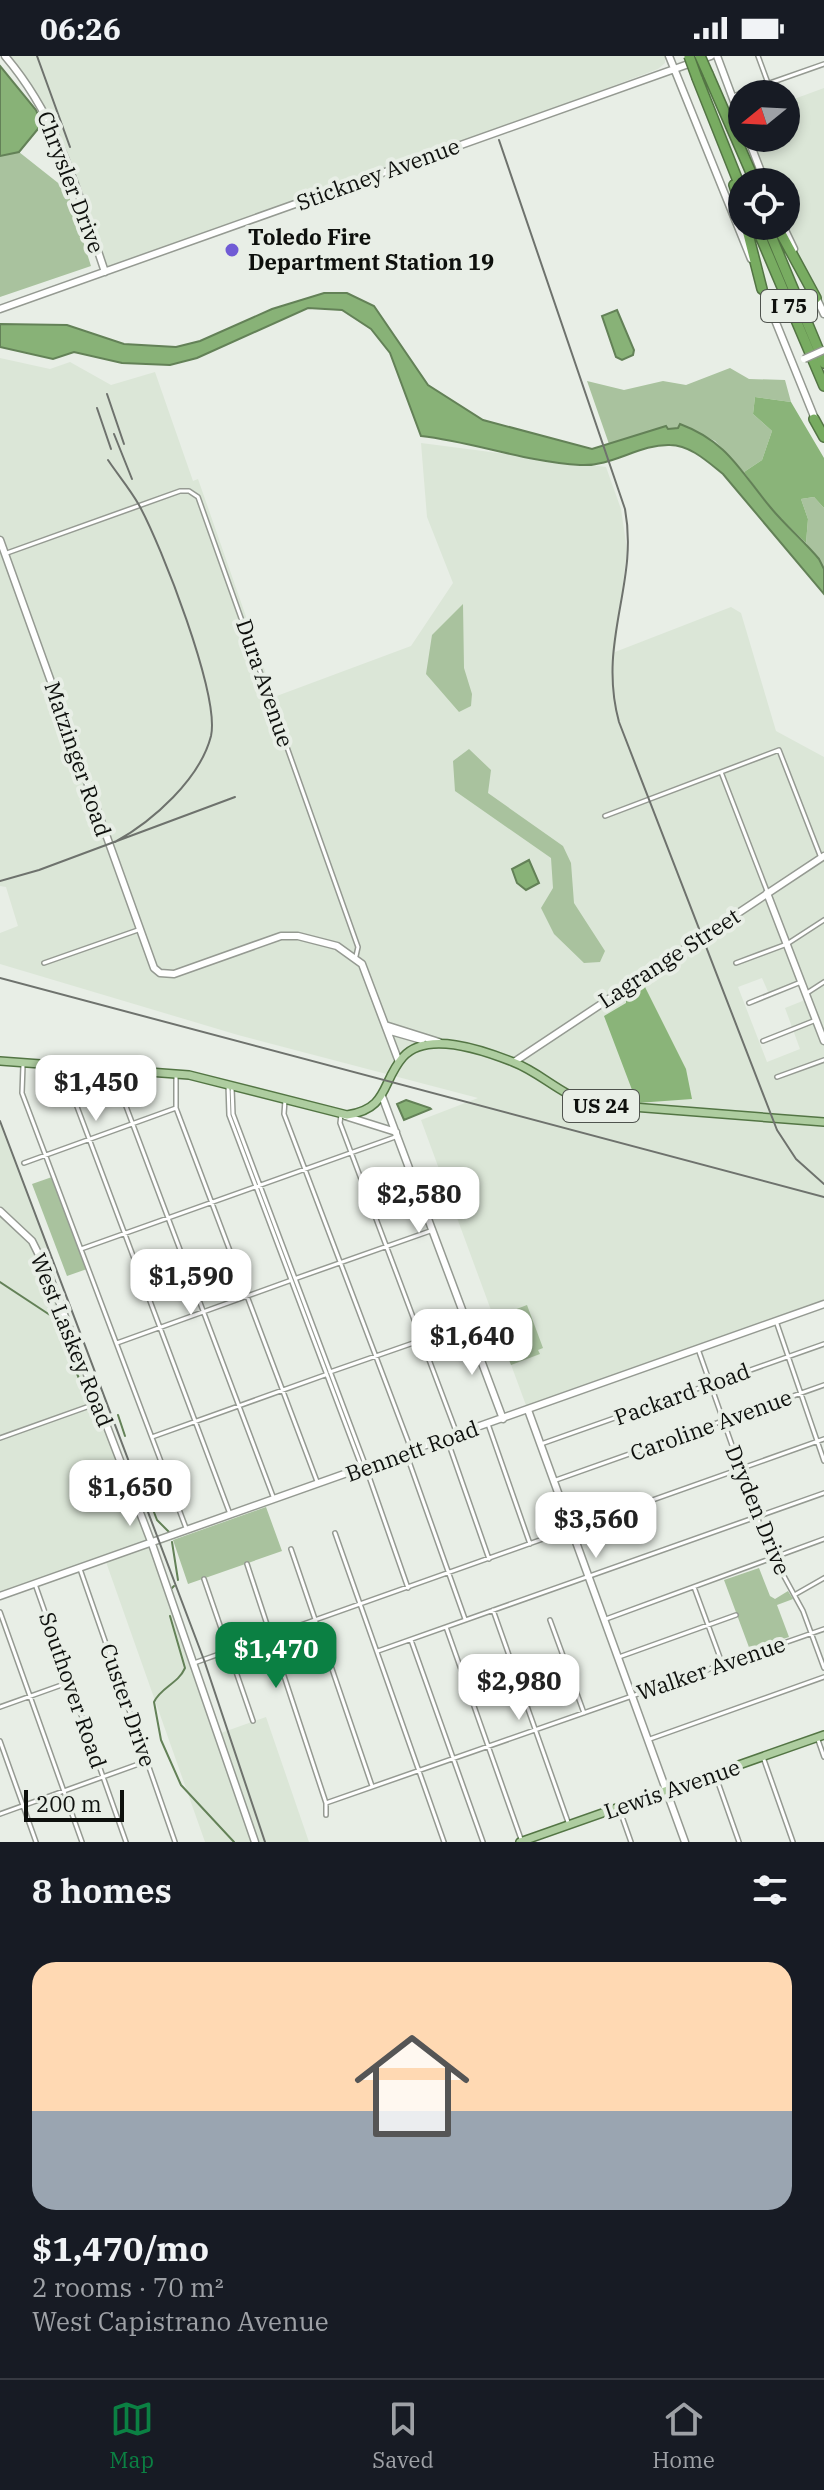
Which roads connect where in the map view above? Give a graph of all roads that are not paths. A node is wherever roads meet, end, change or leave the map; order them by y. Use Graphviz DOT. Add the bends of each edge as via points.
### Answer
graph roads {
  1 [pos="5,56"];
  2 [pos="668,56"];
  3 [pos="689,56"];
  4 [pos="700,56"];
  5 [pos="711,56"];
  6 [pos="717,56"];
  7 [pos="758,56"];
  8 [pos="824,64"];
  9 [pos="674,69"];
  10 [pos="652,76"];
  11 [pos="703,76"];
  12 [pos="767,80"];
  13 [pos="779,80"];
  14 [pos="728,84"];
  15 [pos="721,140"];
  16 [pos="729,168"];
  17 [pos="733,168"];
  18 [pos="746,168"];
  19 [pos="750,240"];
  20 [pos="762,240"];
  21 [pos="773,240"];
  22 [pos="785,240"];
  23 [pos="789,240"];
  24 [pos="105,272"];
  25 [pos="762,289"];
  26 [pos="816,298"];
  27 [pos="0,309"];
  28 [pos="824,314"];
  29 [pos="824,350"];
  30 [pos="824,363"];
  31 [pos="791,364"];
  32 [pos="824,386"];
  33 [pos="814,419"];
  34 [pos="824,439"];
  35 [pos="0,540"];
  36 [pos="5,554"];
  37 [pos="721,772"];
  38 [pos="605,816"];
  39 [pos="822,857"];
  40 [pos="767,893"];
  41 [pos="824,920"];
  42 [pos="138,930"];
  43 [pos="787,944"];
  44 [pos="356,956"];
  45 [pos="44,963"];
  46 [pos="736,963"];
  47 [pos="801,982"];
  48 [pos="824,982"];
  49 [pos="806,994"];
  50 [pos="749,1003"];
  51 [pos="816,1020"];
  52 [pos="386,1028"];
  53 [pos="763,1041"];
  54 [pos="824,1041"];
  55 [pos="436,1042"];
  56 [pos="824,1060"];
  57 [pos="0,1061"];
  58 [pos="399,1062"];
  59 [pos="514,1062"];
  60 [pos="24,1063"];
  61 [pos="74,1067"];
  62 [pos="125,1071"];
  63 [pos="176,1074"];
  64 [pos="777,1077"];
  65 [pos="230,1085"];
  66 [pos="382,1096"];
  67 [pos="285,1100"];
  68 [pos="176,1108"];
  69 [pos="341,1115"];
  70 [pos="824,1122"];
  71 [pos="132,1124"];
  72 [pos="397,1134"];
  73 [pos="89,1139"];
  74 [pos="350,1152"];
  75 [pos="46,1155"];
  76 [pos="24,1163"];
  77 [pos="305,1169"];
  78 [pos="258,1186"];
  79 [pos="212,1202"];
  80 [pos="0,1211"];
  81 [pos="168,1218"];
  82 [pos="433,1230"];
  83 [pos="124,1233"];
  84 [pos="387,1247"];
  85 [pos="81,1249"];
  86 [pos="340,1263"];
  87 [pos="293,1280"];
  88 [pos="247,1296"];
  89 [pos="824,1304"];
  90 [pos="203,1312"];
  91 [pos="776,1321"];
  92 [pos="469,1324"];
  93 [pos="160,1327"];
  94 [pos="422,1341"];
  95 [pos="117,1343"];
  96 [pos="824,1344"];
  97 [pos="698,1349"];
  98 [pos="788,1356"];
  99 [pos="376,1357"];
  100 [pos="328,1374"];
  101 [pos="710,1384"];
  102 [pos="824,1385"];
  103 [pos="283,1390"];
  104 [pos="800,1393"];
  105 [pos="497,1401"];
  106 [pos="98,1403"];
  107 [pos="239,1406"];
  108 [pos="525,1411"];
  109 [pos="512,1416"];
  110 [pos="503,1419"];
  111 [pos="196,1421"];
  112 [pos="723,1421"];
  113 [pos="488,1424"];
  114 [pos="533,1425"];
  115 [pos="458,1435"];
  116 [pos="152,1437"];
  117 [pos="0,1438"];
  118 [pos="447,1439"];
  119 [pos="824,1439"];
  120 [pos="817,1442"];
  121 [pos="540,1445"];
  122 [pos="409,1452"];
  123 [pos="824,1461"];
  124 [pos="365,1468"];
  125 [pos="740,1470"];
  126 [pos="553,1482"];
  127 [pos="318,1485"];
  128 [pos="824,1493"];
  129 [pos="274,1500"];
  130 [pos="231,1516"];
  131 [pos="757,1517"];
  132 [pos="571,1530"];
  133 [pos="188,1531"];
  134 [pos="335,1533"];
  135 [pos="824,1539"];
  136 [pos="152,1544"];
  137 [pos="530,1544"];
  138 [pos="291,1549"];
  139 [pos="489,1559"];
  140 [pos="774,1559"];
  141 [pos="247,1564"];
  142 [pos="80,1569"];
  143 [pos="449,1573"];
  144 [pos="589,1577"];
  145 [pos="824,1578"];
  146 [pos="204,1579"];
  147 [pos="35,1584"];
  148 [pos="694,1587"];
  149 [pos="408,1588"];
  150 [pos="795,1595"];
  151 [pos="0,1596"];
  152 [pos="361,1604"];
  153 [pos="493,1610"];
  154 [pos="0,1612"];
  155 [pos="736,1615"];
  156 [pos="605,1619"];
  157 [pos="316,1620"];
  158 [pos="465,1620"];
  159 [pos="550,1620"];
  160 [pos="708,1625"];
  161 [pos="446,1627"];
  162 [pos="824,1629"];
  163 [pos="811,1633"];
  164 [pos="272,1636"];
  165 [pos="411,1640"];
  166 [pos="229,1651"];
  167 [pos="378,1651"];
  168 [pos="618,1657"];
  169 [pos="193,1664"];
  170 [pos="722,1664"];
  171 [pos="824,1668"];
  172 [pos="824,1677"];
  173 [pos="70,1682"];
  174 [pos="632,1696"];
  175 [pos="30,1697"];
  176 [pos="0,1707"];
  177 [pos="584,1713"];
  178 [pos="253,1721"];
  179 [pos="536,1730"];
  180 [pos="820,1736"];
  181 [pos="648,1739"];
  182 [pos="0,1741"];
  183 [pos="488,1746"];
  184 [pos="763,1757"];
  185 [pos="824,1757"];
  186 [pos="453,1759"];
  187 [pos="147,1761"];
  188 [pos="418,1770"];
  189 [pos="715,1774"];
  190 [pos="103,1777"];
  191 [pos="372,1786"];
  192 [pos="64,1791"];
  193 [pos="667,1791"];
  194 [pos="326,1803"];
  195 [pos="23,1806"];
  196 [pos="619,1808"];
  197 [pos="0,1814"];
  198 [pos="326,1815"];
  199 [pos="570,1825"];
  200 [pos="36,1842"];
  201 [pos="82,1842"];
  202 [pos="126,1842"];
  203 [pos="175,1842"];
  204 [pos="255,1842"];
  205 [pos="444,1842"];
  206 [pos="483,1842"];
  207 [pos="521,1842"];
  208 [pos="631,1842"];
  209 [pos="685,1842"];
  210 [pos="739,1842"];
  211 [pos="793,1842"];
  1 -- 24 [label="street, Chrysler Drive" via="54,126"];
  2 -- 9 [label="street"];
  2 -- 10 [label="street"];
  3 -- 11 [label="highway, bridge"];
  4 -- 11 [label="highway, bridge"];
  5 -- 9 [label="street, Stickney Avenue"];
  6 -- 14 [label="street"];
  7 -- 12 [label="street"];
  8 -- 13 [label="street"];
  9 -- 10 [label="street, Stickney Avenue"];
  9 -- 25 [label="street"];
  10 -- 24 [label="street, Stickney Avenue"];
  11 -- 15 [label="highway"];
  11 -- 18 [label="highway"];
  15 -- 16 [label="highway"];
  15 -- 17 [label="highway"];
  19 -- 25 [label="highway"];
  20 -- 32 [label="highway, I 75"];
  21 -- 30 [label="highway, I 75"];
  22 -- 26 [label="highway"];
  23 -- 26 [label="street"];
  24 -- 27 [label="street, Stickney Avenue"];
  25 -- 31 [label="street"];
  26 -- 28 [label="street"];
  29 -- 31 [label="street, bridge"];
  31 -- 33 [label="street"];
  33 -- 34 [label="highway"];
  35 -- 36 [label="street, Matzinger Road"];
  36 -- 42 [label="street, Matzinger Road"];
  36 -- 44 [label="street, Dura Avenue" via="180,491 196,494 358,947"];
  37 -- 38 [label="street"];
  37 -- 39 [label="street" via="779,750"];
  37 -- 40 [label="street"];
  39 -- 40 [label="street, Lagrange Street"];
  40 -- 43 [label="street"];
  40 -- 59 [label="street, Lagrange Street"];
  41 -- 43 [label="street"];
  42 -- 44 [label="street, Matzinger Road" via="151,965 160,973 178,973 285,935 337,946"];
  42 -- 45 [label="street"];
  43 -- 46 [label="street"];
  43 -- 47 [label="street"];
  44 -- 52 [label="street, Dura Avenue"];
  47 -- 49 [label="street"];
  47 -- 50 [label="street"];
  48 -- 49 [label="street"];
  49 -- 51 [label="street"];
  51 -- 53 [label="street"];
  51 -- 54 [label="street"];
  52 -- 55 [label="street"];
  52 -- 58 [label="street, Dura Avenue"];
  55 -- 58 [label="main road" via="416,1047"];
  55 -- 59 [label="main road, US 24"];
  56 -- 64 [label="street"];
  57 -- 60 [label="main road"];
  58 -- 66 [label="main road"];
  59 -- 70 [label="main road, US 24" via="566,1095 600,1106"];
  60 -- 61 [label="main road"];
  60 -- 75 [label="street" via="22,1093"];
  61 -- 62 [label="main road"];
  61 -- 73 [label="street" via="73,1096"];
  62 -- 63 [label="main road"];
  62 -- 71 [label="street" via="123,1097"];
  63 -- 65 [label="main road"];
  63 -- 68 [label="street"];
  65 -- 67 [label="main road"];
  65 -- 78 [label="street" via="226,1107"];
  66 -- 69 [label="main road" via="365,1110"];
  66 -- 72 [label="street"];
  67 -- 69 [label="main road"];
  67 -- 77 [label="street" via="284,1114"];
  68 -- 71 [label="street"];
  68 -- 79 [label="street"];
  69 -- 72 [label="street"];
  69 -- 74 [label="street"];
  71 -- 73 [label="street"];
  71 -- 81 [label="street"];
  72 -- 74 [label="street"];
  72 -- 82 [label="street"];
  73 -- 75 [label="street"];
  73 -- 83 [label="street"];
  74 -- 77 [label="street"];
  74 -- 84 [label="street"];
  75 -- 76 [label="street"];
  75 -- 85 [label="street"];
  77 -- 78 [label="street"];
  77 -- 86 [label="street"];
  78 -- 79 [label="street"];
  78 -- 87 [label="street"];
  79 -- 81 [label="street"];
  79 -- 88 [label="street"];
  80 -- 106 [label="street, West Laskey Road" via="25,1232 41,1258"];
  81 -- 83 [label="street"];
  81 -- 90 [label="street"];
  82 -- 84 [label="street"];
  82 -- 92 [label="street"];
  83 -- 85 [label="street"];
  83 -- 93 [label="street"];
  84 -- 86 [label="street"];
  84 -- 94 [label="street"];
  85 -- 95 [label="street"];
  86 -- 87 [label="street"];
  86 -- 99 [label="street"];
  87 -- 88 [label="street"];
  87 -- 100 [label="street"];
  88 -- 90 [label="street"];
  88 -- 103 [label="street"];
  89 -- 91 [label="street, Bennett Road"];
  90 -- 93 [label="street"];
  90 -- 107 [label="street"];
  91 -- 97 [label="street, Bennett Road"];
  91 -- 98 [label="street"];
  92 -- 94 [label="street"];
  92 -- 105 [label="street"];
  93 -- 95 [label="street"];
  93 -- 111 [label="street"];
  94 -- 99 [label="street"];
  94 -- 115 [label="street"];
  95 -- 116 [label="street"];
  96 -- 98 [label="street, Packard Road"];
  97 -- 101 [label="street, Dryden Drive"];
  97 -- 108 [label="street, Bennett Road"];
  98 -- 101 [label="street, Packard Road"];
  98 -- 104 [label="street"];
  99 -- 100 [label="street"];
  99 -- 122 [label="street"];
  100 -- 103 [label="street"];
  100 -- 124 [label="street"];
  101 -- 112 [label="street, Dryden Drive"];
  101 -- 121 [label="street, Packard Road"];
  102 -- 104 [label="street, Caroline Avenue"];
  103 -- 107 [label="street"];
  103 -- 127 [label="street"];
  104 -- 112 [label="street, Caroline Avenue"];
  104 -- 120 [label="street"];
  105 -- 108 [label="street" via="510,1411"];
  105 -- 110 [label="street"];
  106 -- 117 [label="street"];
  106 -- 136 [label="street, West Laskey Road"];
  107 -- 111 [label="street"];
  107 -- 129 [label="street"];
  108 -- 109 [label="street, Bennett Road"];
  108 -- 114 [label="street"];
  109 -- 110 [label="street, Bennett Road"];
  109 -- 114 [label="street"];
  110 -- 113 [label="street, Bennett Road"];
  111 -- 116 [label="street"];
  111 -- 130 [label="street"];
  112 -- 125 [label="street, Dryden Drive"];
  112 -- 126 [label="street, Caroline Avenue"];
  113 -- 115 [label="street, Bennett Road"];
  113 -- 137 [label="street"];
  114 -- 121 [label="street"];
  115 -- 118 [label="street, Bennett Road"];
  116 -- 133 [label="street"];
  118 -- 122 [label="street, Bennett Road"];
  118 -- 139 [label="street"];
  119 -- 120 [label="street"];
  120 -- 123 [label="street"];
  120 -- 125 [label="street"];
  121 -- 126 [label="street"];
  122 -- 124 [label="street, Bennett Road"];
  122 -- 143 [label="street"];
  124 -- 127 [label="street, Bennett Road"];
  124 -- 149 [label="street"];
  125 -- 131 [label="street, Dryden Drive"];
  125 -- 132 [label="street"];
  126 -- 132 [label="street"];
  127 -- 129 [label="street, Bennett Road"];
  128 -- 131 [label="street"];
  129 -- 130 [label="street, Bennett Road"];
  130 -- 133 [label="street, Bennett Road"];
  131 -- 140 [label="street, Dryden Drive"];
  131 -- 144 [label="street"];
  132 -- 137 [label="street"];
  132 -- 144 [label="street"];
  133 -- 136 [label="street, Bennett Road"];
  134 -- 152 [label="street"];
  135 -- 140 [label="street"];
  136 -- 142 [label="street, Bennett Road"];
  136 -- 169 [label="street, West Laskey Road"];
  137 -- 139 [label="street"];
  138 -- 157 [label="street"];
  139 -- 143 [label="street"];
  140 -- 148 [label="street"];
  140 -- 150 [label="street, Dryden Drive"];
  141 -- 164 [label="street"];
  142 -- 147 [label="street, Bennett Road"];
  142 -- 187 [label="street, Custer Drive"];
  143 -- 149 [label="street"];
  143 -- 158 [label="street"];
  144 -- 153 [label="street"];
  144 -- 156 [label="street"];
  145 -- 150 [label="street"];
  146 -- 166 [label="street"];
  147 -- 151 [label="street, Bennett Road"];
  147 -- 173 [label="street, Southover Road"];
  148 -- 156 [label="street"];
  148 -- 160 [label="street"];
  149 -- 152 [label="street"];
  150 -- 163 [label="street, Dryden Drive"];
  152 -- 157 [label="street"];
  152 -- 167 [label="street"];
  153 -- 158 [label="street"];
  153 -- 179 [label="street"];
  154 -- 175 [label="street"];
  155 -- 160 [label="street"];
  156 -- 168 [label="street"];
  157 -- 164 [label="street"];
  157 -- 191 [label="street"];
  158 -- 161 [label="street"];
  159 -- 177 [label="street"];
  160 -- 168 [label="street"];
  160 -- 170 [label="street"];
  161 -- 165 [label="street"];
  161 -- 183 [label="street"];
  162 -- 163 [label="street, Walker Avenue"];
  163 -- 170 [label="street, Walker Avenue"];
  163 -- 171 [label="street, Dryden Drive"];
  164 -- 166 [label="street"];
  164 -- 194 [label="street"];
  165 -- 167 [label="street"];
  165 -- 186 [label="street"];
  166 -- 169 [label="street"];
  166 -- 178 [label="street"];
  167 -- 188 [label="street"];
  168 -- 174 [label="street"];
  169 -- 204 [label="street, West Laskey Road"];
  170 -- 174 [label="street, Walker Avenue"];
  172 -- 181 [label="street"];
  173 -- 175 [label="street"];
  173 -- 190 [label="street, Southover Road"];
  174 -- 177 [label="street, Walker Avenue"];
  174 -- 181 [label="street"];
  175 -- 176 [label="street"];
  175 -- 192 [label="street"];
  177 -- 179 [label="street, Walker Avenue"];
  179 -- 183 [label="street, Walker Avenue"];
  179 -- 199 [label="street"];
  180 -- 184 [label="main road, Lewis Avenue"];
  180 -- 185 [label="street"];
  181 -- 193 [label="street"];
  182 -- 195 [label="street"];
  183 -- 186 [label="street, Walker Avenue"];
  183 -- 207 [label="street"];
  184 -- 189 [label="main road, Lewis Avenue"];
  184 -- 211 [label="street"];
  186 -- 188 [label="street, Walker Avenue"];
  186 -- 206 [label="street"];
  187 -- 190 [label="street"];
  187 -- 203 [label="street, Custer Drive"];
  188 -- 191 [label="street, Walker Avenue"];
  188 -- 205 [label="street"];
  189 -- 193 [label="main road, Lewis Avenue"];
  189 -- 210 [label="street"];
  190 -- 192 [label="street"];
  190 -- 202 [label="street, Southover Road"];
  191 -- 194 [label="street, Walker Avenue"];
  192 -- 195 [label="street"];
  192 -- 201 [label="street"];
  193 -- 196 [label="main road, Lewis Avenue"];
  193 -- 209 [label="street"];
  194 -- 198 [label="street"];
  195 -- 197 [label="street"];
  195 -- 200 [label="street"];
  196 -- 199 [label="main road, Lewis Avenue"];
  196 -- 208 [label="street"];
  199 -- 207 [label="main road, Lewis Avenue"];
}
